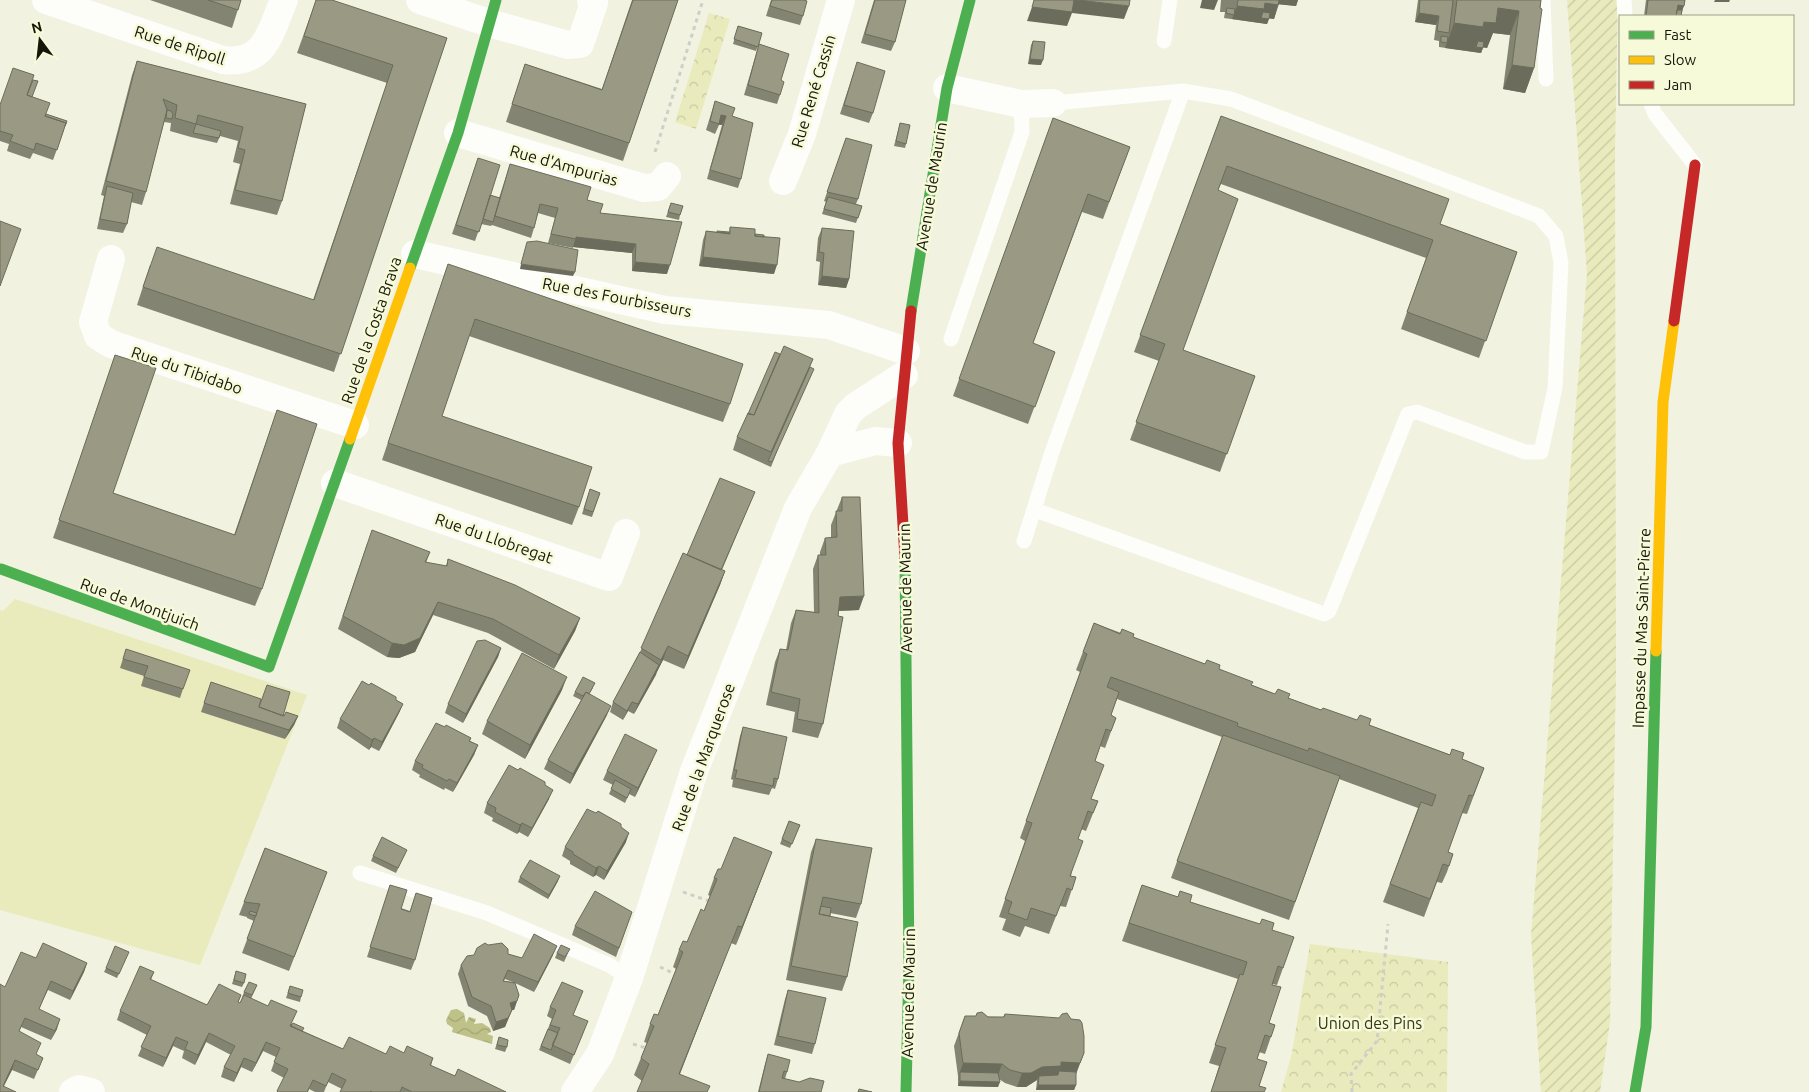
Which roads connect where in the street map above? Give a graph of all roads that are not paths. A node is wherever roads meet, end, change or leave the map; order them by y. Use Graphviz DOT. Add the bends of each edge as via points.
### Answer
graph roads {
  1 [pos="46,0"];
  2 [pos="284,0"];
  3 [pos="420,0"];
  4 [pos="591,0"];
  5 [pos="841,0"];
  6 [pos="970,0"];
  7 [pos="1170,0"];
  8 [pos="1543,0"];
  9 [pos="1624,0"];
  10 [pos="492,12"];
  11 [pos="1625,15"];
  12 [pos="1164,41"];
  13 [pos="1546,79"];
  14 [pos="947,88"];
  15 [pos="1183,91"];
  16 [pos="1053,103"];
  17 [pos="1021,104"];
  18 [pos="1651,105"];
  19 [pos="458,133"];
  20 [pos="1695,166"];
  21 [pos="783,181"];
  22 [pos="655,182"];
  23 [pos="415,254"];
  24 [pos="111,259"];
  25 [pos="951,339"];
  26 [pos="905,363"];
  27 [pos="355,426"];
  28 [pos="898,442"];
  29 [pos="830,453"];
  30 [pos="334,483"];
  31 [pos="1035,510"];
  32 [pos="626,534"];
  33 [pos="1024,541"];
  34 [pos="1,569"];
  35 [pos="270,667"];
  36 [pos="360,873"];
  37 [pos="629,978"];
  38 [pos="73,1092"];
  39 [pos="91,1092"];
  40 [pos="575,1092"];
  41 [pos="906,1092"];
  42 [pos="1635,1092"];
  1 -- 2 [label="street, Rue de Ripoll" via="223,60 238,62 263,49"];
  3 -- 10 [label="street"];
  4 -- 10 [label="street" via="594,3 580,44 568,46"];
  5 -- 21 [label="street, Rue René Cassin" via="802,134"];
  6 -- 14 [label="street, Avenue de Maurin"];
  7 -- 12 [label="lane"];
  8 -- 13 [label="lane"];
  9 -- 11 [label="lane"];
  10 -- 19 [label="street, Rue de la Costa Brava"];
  14 -- 17 [label="street"];
  14 -- 26 [label="street, Avenue de Maurin"];
  15 -- 16 [label="lane"];
  15 -- 31 [label="lane" via="1056,443"];
  15 -- 31 [label="lane" via="1231,99 1539,216 1556,236 1561,263 1555,388 1542,452 1525,452 1417,412 1408,414 1329,611 1324,614"];
  16 -- 17 [label="street"];
  17 -- 25 [label="lane" via="1022,132"];
  18 -- 20 [label="lane"];
  19 -- 22 [label="street, Rue d'Ampurias"];
  19 -- 23 [label="street, Rue de la Costa Brava"];
  20 -- 42 [label="street, Impasse du Mas Saint-Pierre" via="1663,402 1646,1027"];
  23 -- 26 [label="street, Rue des Fourbisseurs" via="665,310 829,324"];
  23 -- 27 [label="street, Rue de la Costa Brava"];
  24 -- 27 [label="street, Rue du Tibidabo" via="93,322 98,336 111,344"];
  26 -- 28 [label="street, Avenue de Maurin"];
  26 -- 29 [label="street, Rue de la Marquerose" via="848,414"];
  27 -- 30 [label="street, Rue de la Costa Brava"];
  28 -- 29 [label="street" via="875,441"];
  28 -- 41 [label="street, Avenue de Maurin" via="905,545 910,965"];
  29 -- 37 [label="street, Rue de la Marquerose" via="798,508 694,771"];
  30 -- 32 [label="street, Rue du Llobregat" via="609,577"];
  30 -- 35 [label="street, Rue de la Costa Brava"];
  31 -- 33 [label="lane"];
  34 -- 35 [label="street, Rue de Montjuich"];
  36 -- 37 [label="lane" via="487,913 609,965"];
  37 -- 40 [label="street, Rue de la Marquerose" via="600,1054"];
  38 -- 39 [label="street" via="80,1089"];
}
